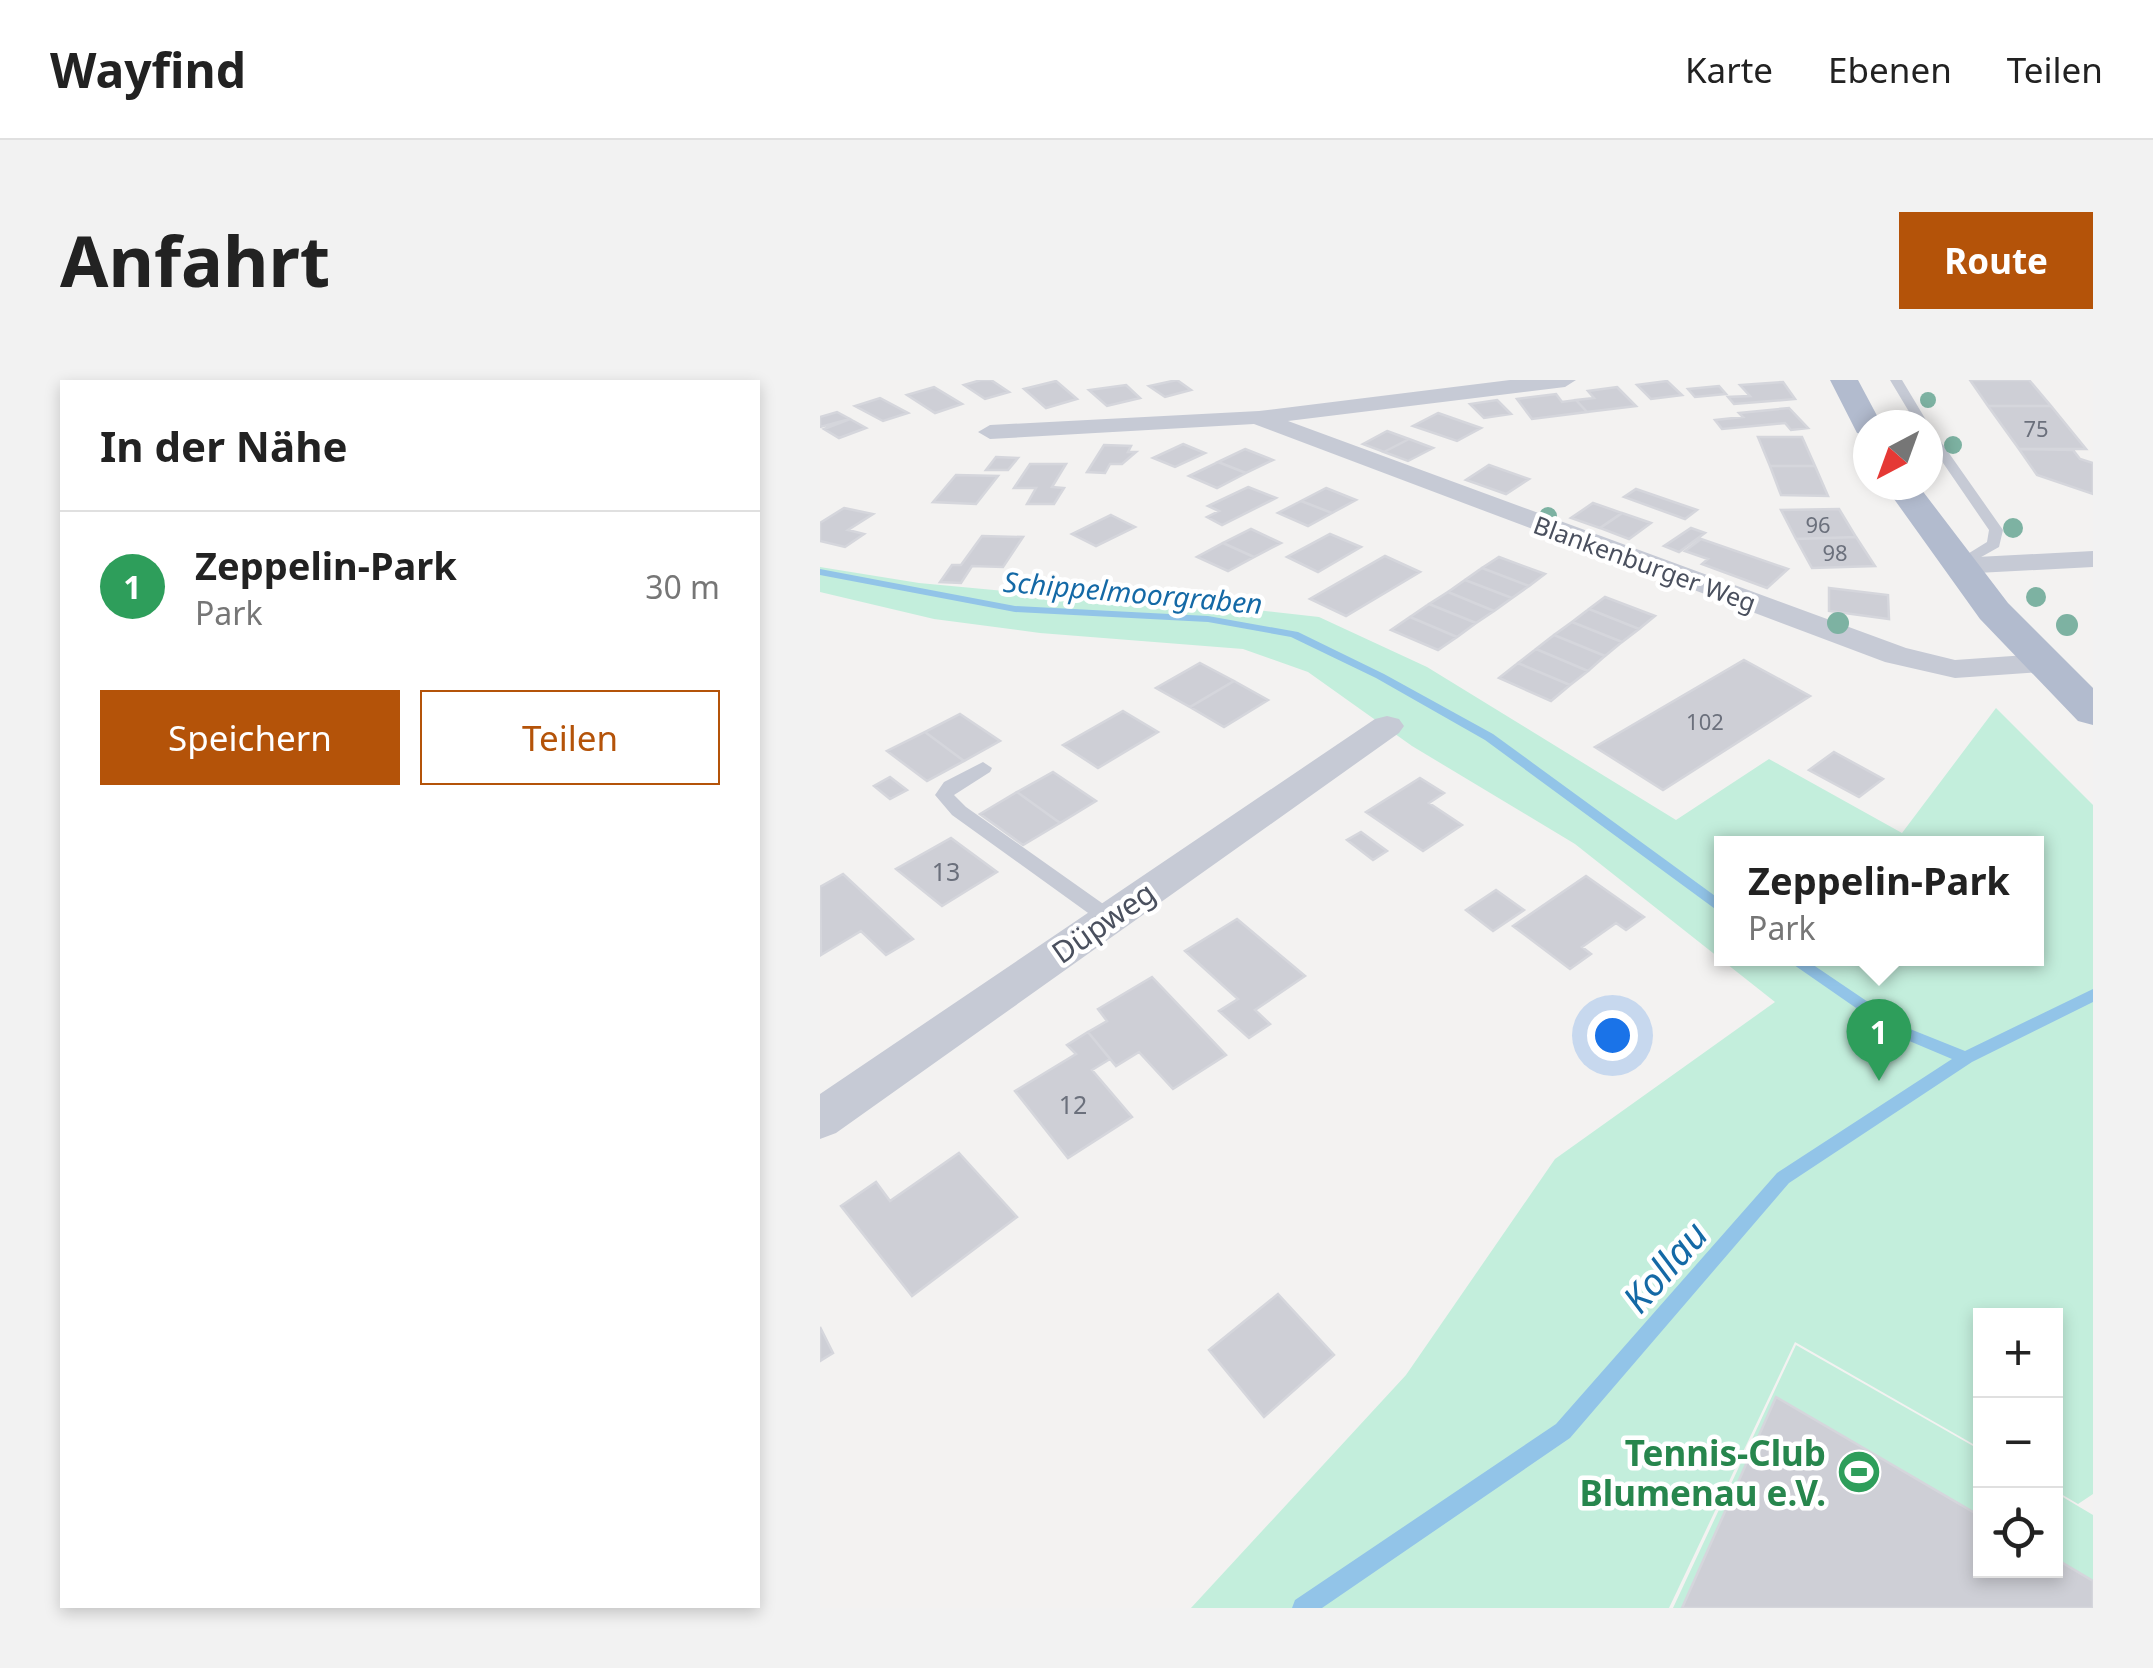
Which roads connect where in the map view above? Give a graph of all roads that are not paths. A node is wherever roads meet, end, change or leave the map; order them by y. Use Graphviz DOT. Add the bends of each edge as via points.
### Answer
graph roads {
  1 [pos="1565,380"];
  2 [pos="1844,380"];
  3 [pos="1896,380"];
  4 [pos="1859,410"];
  5 [pos="1914,410"];
  6 [pos="1256,417"];
  7 [pos="990,432"];
  8 [pos="1943,454"];
  9 [pos="1912,500"];
  10 [pos="2093,559"];
  11 [pos="1958,566"];
  12 [pos="2042,663"];
  13 [pos="2093,712"];
  14 [pos="1387,726"];
  15 [pos="983,768"];
  16 [pos="1110,918"];
  17 [pos="820,1119"];
  1 -- 6 [label="street, Blankenburger Weg"];
  2 -- 4 [label="main road"];
  3 -- 5 [label="lane"];
  6 -- 7 [label="street, Blankenburger Weg"];
  6 -- 12 [label="street, Blankenburger Weg" via="1896,655 1955,670"];
  8 -- 11 [label="lane" via="1996,530 1994,544"];
  9 -- 11 [label="main road"];
  10 -- 11 [label="street"];
  11 -- 12 [label="main road"];
  12 -- 13 [label="main road"];
  14 -- 16 [label="street, Düpweg"];
  15 -- 16 [label="lane" via="944,795"];
  16 -- 17 [label="street, Düpweg"];
}
